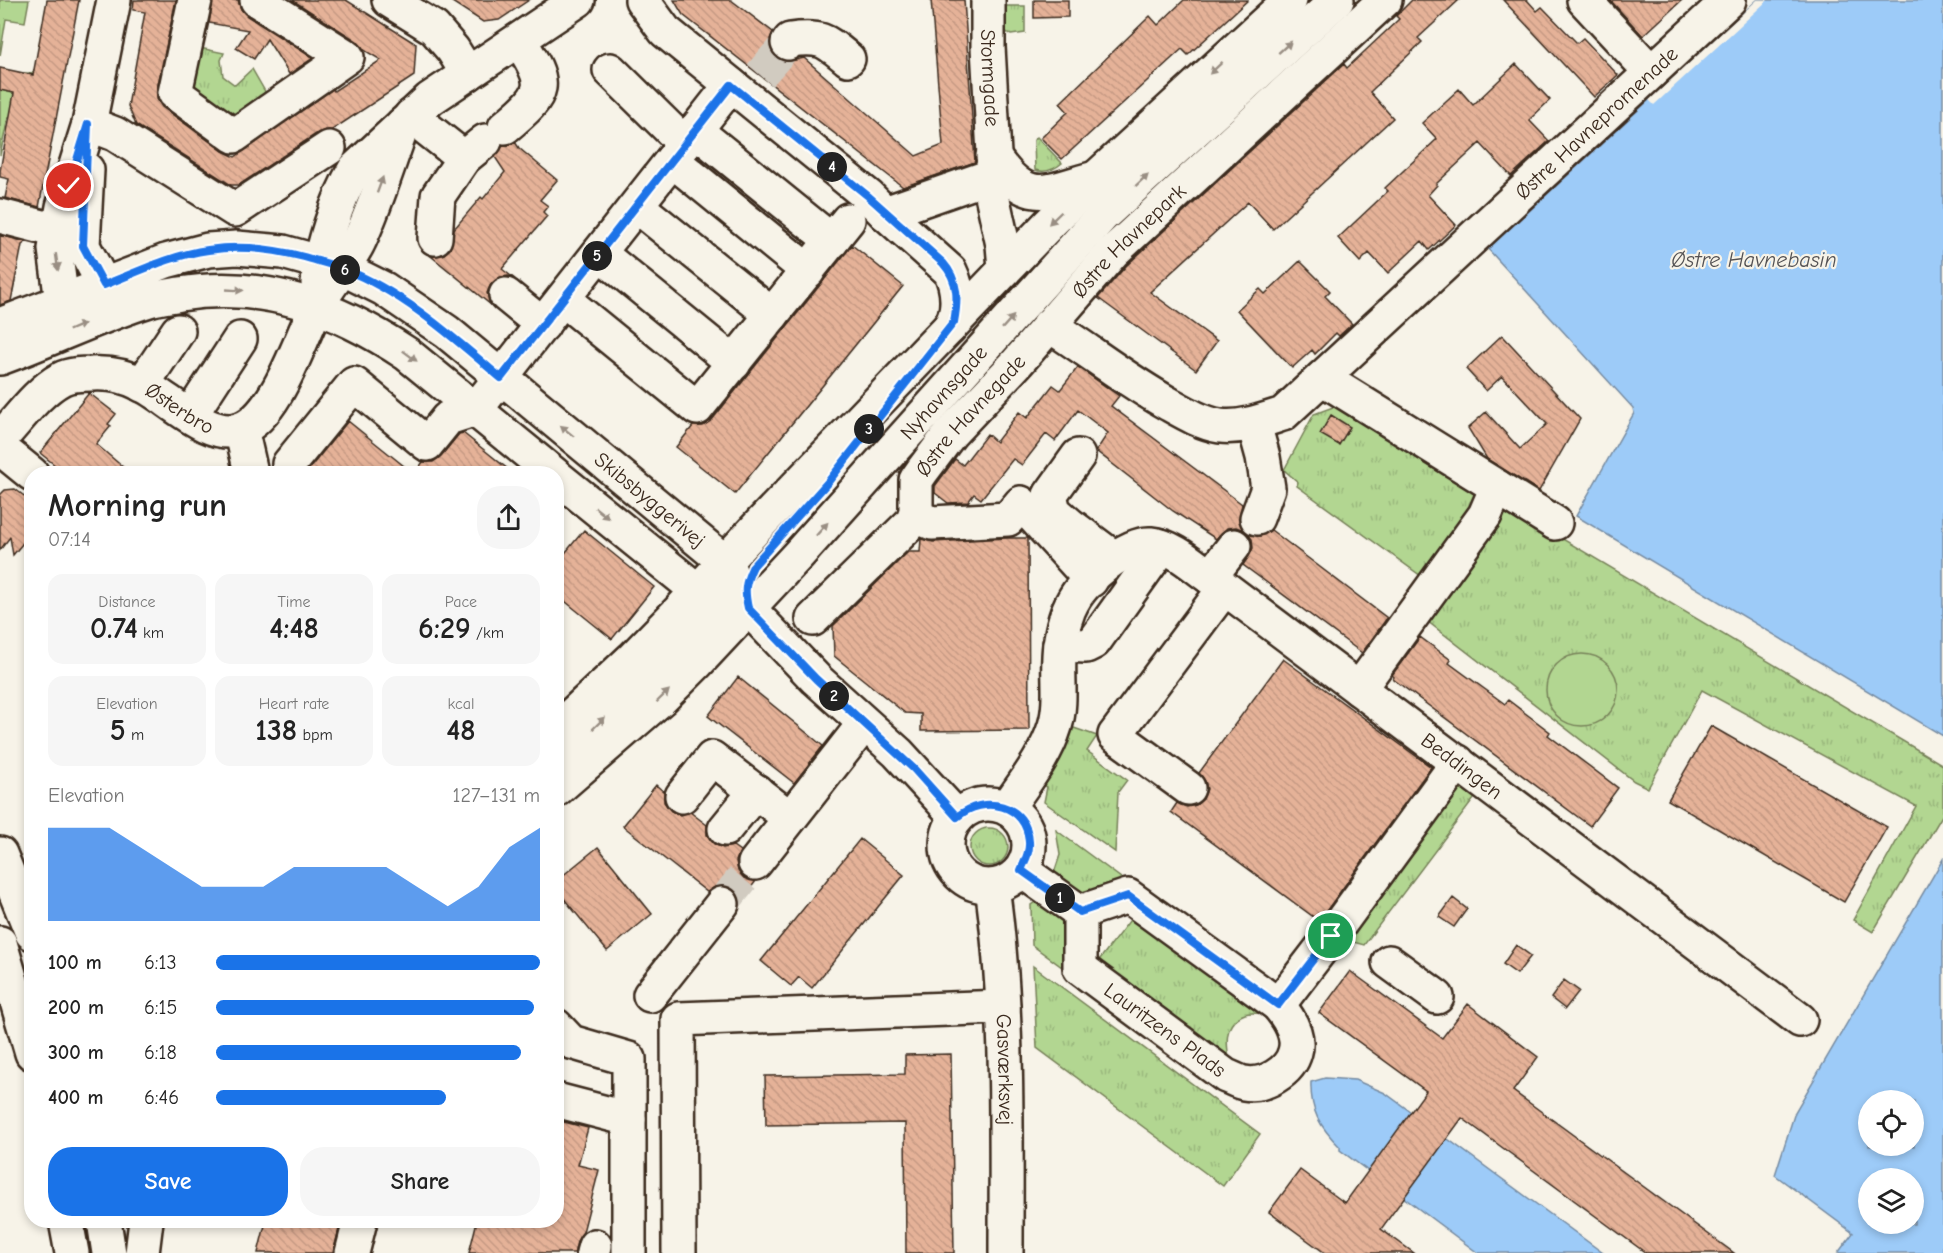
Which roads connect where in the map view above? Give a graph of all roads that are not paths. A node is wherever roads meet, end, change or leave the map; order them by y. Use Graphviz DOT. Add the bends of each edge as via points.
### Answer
graph roads {
  1 [pos="114,0"];
  2 [pos="195,0"];
  3 [pos="257,0"];
  4 [pos="389,0"];
  5 [pos="578,0"];
  6 [pos="642,0"];
  7 [pos="988,0"];
  8 [pos="1290,0"];
  9 [pos="1337,0"];
  10 [pos="1385,0"];
  11 [pos="1584,0"];
  12 [pos="1727,1"];
  13 [pos="519,40"];
  14 [pos="788,43"];
  15 [pos="848,60"];
  16 [pos="610,70"];
  17 [pos="1651,72"];
  18 [pos="468,74"];
  19 [pos="745,85"];
  20 [pos="407,120"];
  21 [pos="88,124"];
  22 [pos="485,142"];
  23 [pos="684,145"];
  24 [pos="329,148"];
  25 [pos="990,167"];
  26 [pos="1097,177"];
  27 [pos="637,206"];
  28 [pos="885,213"];
  29 [pos="0,216"];
  30 [pos="58,231"];
  31 [pos="435,238"];
  32 [pos="599,253"];
  33 [pos="332,265"];
  34 [pos="1005,268"];
  35 [pos="808,271"];
  36 [pos="104,285"];
  37 [pos="506,295"];
  38 [pos="563,299"];
  39 [pos="62,302"];
  40 [pos="317,306"];
  41 [pos="772,315"];
  42 [pos="954,322"];
  43 [pos="0,325"];
  44 [pos="543,325"];
  45 [pos="1049,325"];
  46 [pos="178,331"];
  47 [pos="240,339"];
  48 [pos="0,358"];
  49 [pos="734,363"];
  50 [pos="501,378"];
  51 [pos="1322,378"];
  52 [pos="142,385"];
  53 [pos="476,409"];
  54 [pos="190,416"];
  55 [pos="1254,424"];
  56 [pos="240,429"];
  57 [pos="0,439"];
  58 [pos="0,448"];
  59 [pos="1078,456"];
  60 [pos="289,464"];
  61 [pos="249,466"];
  62 [pos="544,466"];
  63 [pos="24,468"];
  64 [pos="564,482"];
  65 [pos="1497,487"];
  66 [pos="915,516"];
  67 [pos="1257,518"];
  68 [pos="1555,523"];
  69 [pos="1160,546"];
  70 [pos="1234,546"];
  71 [pos="725,562"];
  72 [pos="1103,569"];
  73 [pos="1217,583"];
  74 [pos="722,600"];
  75 [pos="813,619"];
  76 [pos="1060,645"];
  77 [pos="1359,689"];
  78 [pos="564,723"];
  79 [pos="864,724"];
  80 [pos="564,756"];
  81 [pos="1458,762"];
  82 [pos="564,783"];
  83 [pos="756,791"];
  84 [pos="682,796"];
  85 [pos="1182,796"];
  86 [pos="1007,808"];
  87 [pos="957,817"];
  88 [pos="790,818"];
  89 [pos="725,829"];
  90 [pos="0,854"];
  91 [pos="755,863"];
  92 [pos="1021,870"];
  93 [pos="992,887"];
  94 [pos="722,904"];
  95 [pos="1080,912"];
  96 [pos="24,913"];
  97 [pos="0,943"];
  98 [pos="1389,962"];
  99 [pos="650,995"];
  100 [pos="1437,997"];
  101 [pos="1278,1005"];
  102 [pos="1003,1007"];
  103 [pos="1800,1020"];
  104 [pos="24,1026"];
  105 [pos="564,1035"];
  106 [pos="564,1102"];
  107 [pos="629,1119"];
  108 [pos="67,1228"];
  109 [pos="105,1228"];
  110 [pos="145,1228"];
  111 [pos="358,1228"];
  112 [pos="72,1253"];
  113 [pos="109,1253"];
  114 [pos="142,1253"];
  115 [pos="352,1253"];
  116 [pos="629,1253"];
  117 [pos="679,1253"];
  118 [pos="1006,1253"];
  1 -- 21 [label="street"];
  2 -- 3 [label="street" via="175,93 234,136 347,57"];
  4 -- 18 [label="street" via="434,28"];
  5 -- 13 [label="street, Østerbro"];
  6 -- 19 [label="street" via="665,31"];
  7 -- 25 [label="street, Stormgade"];
  8 -- 26 [label="street, Nyhavnsgade, one-way"];
  74 -- 9 [label="street, Nyhavnsgade, one-way" via="800,554 1104,215"];
  10 -- 45 [label="street, Østre Havnepark" via="1121,244"];
  11 -- 17 [label="street"];
  12 -- 17 [label="street, Østre Havnepromenade"];
  13 -- 18 [label="street, Østerbro"];
  13 -- 22 [label="street" via="541,81 536,97"];
  14 -- 15 [label="street" via="813,37"];
  16 -- 23 [label="street"];
  17 -- 51 [label="street, Østre Havnepromenade"];
  18 -- 20 [label="street, Østerbro"];
  19 -- 23 [label="street"];
  19 -- 28 [label="street"];
  20 -- 22 [label="street"];
  20 -- 33 [label="street, Østerbro" via="360,240"];
  21 -- 24 [label="street" via="115,134 235,210"];
  21 -- 30 [label="street"];
  21 -- 36 [label="street" via="83,246"];
  22 -- 31 [label="street" via="438,196"];
  23 -- 27 [label="street"];
  23 -- 35 [label="street"];
  23 -- 35 [label="street" via="840,231"];
  25 -- 26 [label="street, Stormgade" via="1027,190 1038,192"];
  25 -- 28 [label="street"];
  25 -- 34 [label="street, Stormgade"];
  26 -- 34 [label="street, Nyhavnsgade, one-way"];
  27 -- 32 [label="street"];
  27 -- 41 [label="street"];
  28 -- 42 [label="street" via="950,271 957,294"];
  29 -- 30 [label="street"];
  30 -- 39 [label="street, one-way" via="55,249"];
  32 -- 38 [label="street"];
  32 -- 49 [label="street"];
  33 -- 36 [label="street" via="262,249 208,250"];
  33 -- 40 [label="street, Østerbro"];
  33 -- 50 [label="street, Skibsbyggerivej" via="384,289 419,312"];
  34 -- 42 [label="street, Nyhavnsgade"];
  35 -- 41 [label="street"];
  36 -- 39 [label="street"];
  37 -- 44 [label="street"];
  38 -- 44 [label="street"];
  38 -- 49 [label="street" via="698,408"];
  39 -- 43 [label="street"];
  48 -- 40 [label="street, one-way" via="112,312 152,299 199,291 266,292"];
  40 -- 53 [label="street, Skibsbyggerivej, one-way" via="384,338"];
  40 -- 56 [label="street, Østerbro" via="272,401 260,417"];
  41 -- 49 [label="street"];
  42 -- 71 [label="street, Nyhavnsgade"];
  42 -- 74 [label="street" via="828,482 753,566 745,595"];
  44 -- 50 [label="street"];
  45 -- 55 [label="street" via="1134,385 1194,418 1221,426"];
  45 -- 66 [label="street, Østre Havnegade" via="950,434 922,471 916,480"];
  46 -- 52 [label="street"];
  47 -- 54 [label="street"];
  50 -- 53 [label="street"];
  71 -- 50 [label="street, Skibsbyggerivej, one-way"];
  51 -- 55 [label="street" via="1283,414"];
  51 -- 65 [label="street"];
  52 -- 54 [label="street, Østerbro"];
  52 -- 57 [label="street, Østerbro" via="110,373 63,378 43,393"];
  53 -- 60 [label="street" via="448,418 427,444 354,384"];
  53 -- 62 [label="street, Skibsbyggerivej"];
  54 -- 56 [label="street, Østerbro" via="223,430"];
  55 -- 67 [label="street" via="1268,488"];
  56 -- 61 [label="street"];
  58 -- 63 [label="street"];
  59 -- 72 [label="street" via="1050,495 1054,511 1070,525"];
  64 -- 74 [label="street, Skibsbyggerivej, one-way"];
  65 -- 68 [label="street"];
  65 -- 77 [label="street" via="1485,515"];
  66 -- 72 [label="street" via="932,523 1008,519 1021,503"];
  66 -- 75 [label="street"];
  69 -- 72 [label="street" via="1139,545"];
  69 -- 73 [label="street, Beddingen"];
  69 -- 76 [label="street" via="1094,642 1086,646"];
  70 -- 73 [label="street"];
  71 -- 74 [label="street, Nyhavnsgade"];
  71 -- 74 [label="street, Skibsbyggerivej"];
  72 -- 76 [label="street" via="1073,601"];
  73 -- 77 [label="street, Beddingen"];
  73 -- 85 [label="street" via="1115,735"];
  74 -- 78 [label="street, Nyhavnsgade" via="633,658"];
  74 -- 79 [label="street"];
  80 -- 74 [label="street, one-way" via="697,629"];
  82 -- 74 [label="street, Nyhavnsgade, one-way" via="661,699"];
  76 -- 86 [label="street" via="1055,726 1034,768"];
  77 -- 81 [label="street, Beddingen"];
  79 -- 87 [label="street" via="906,761"];
  79 -- 88 [label="street"];
  81 -- 101 [label="street"];
  81 -- 103 [label="street, Beddingen"];
  83 -- 84 [label="street" via="712,758"];
  83 -- 88 [label="street"];
  83 -- 89 [label="street"];
  86 -- 87 [label="street" via="980,804"];
  86 -- 92 [label="street" via="1026,829 1028,857"];
  87 -- 93 [label="street" via="946,844 948,858 965,880"];
  88 -- 91 [label="street"];
  90 -- 96 [label="street"];
  92 -- 93 [label="street" via="1004,884"];
  92 -- 95 [label="street"];
  93 -- 102 [label="street, Gasværksvej" via="1001,944"];
  94 -- 99 [label="street"];
  95 -- 101 [label="street, Lauritzens Plads" via="1128,896"];
  95 -- 101 [label="street, Lauritzens Plads" via="1080,968 1226,1076 1243,1083 1260,1083 1287,1067 1296,1051 1295,1035 1289,1018"];
  97 -- 104 [label="street"];
  98 -- 100 [label="street"];
  102 -- 117 [label="street" via="678,1019"];
  102 -- 118 [label="street, Gasværksvej"];
  105 -- 107 [label="street" via="571,1042 629,1059"];
  106 -- 107 [label="street"];
  107 -- 116 [label="street"];
  108 -- 112 [label="street"];
  109 -- 113 [label="street"];
  110 -- 114 [label="street"];
  111 -- 115 [label="street"];
}
